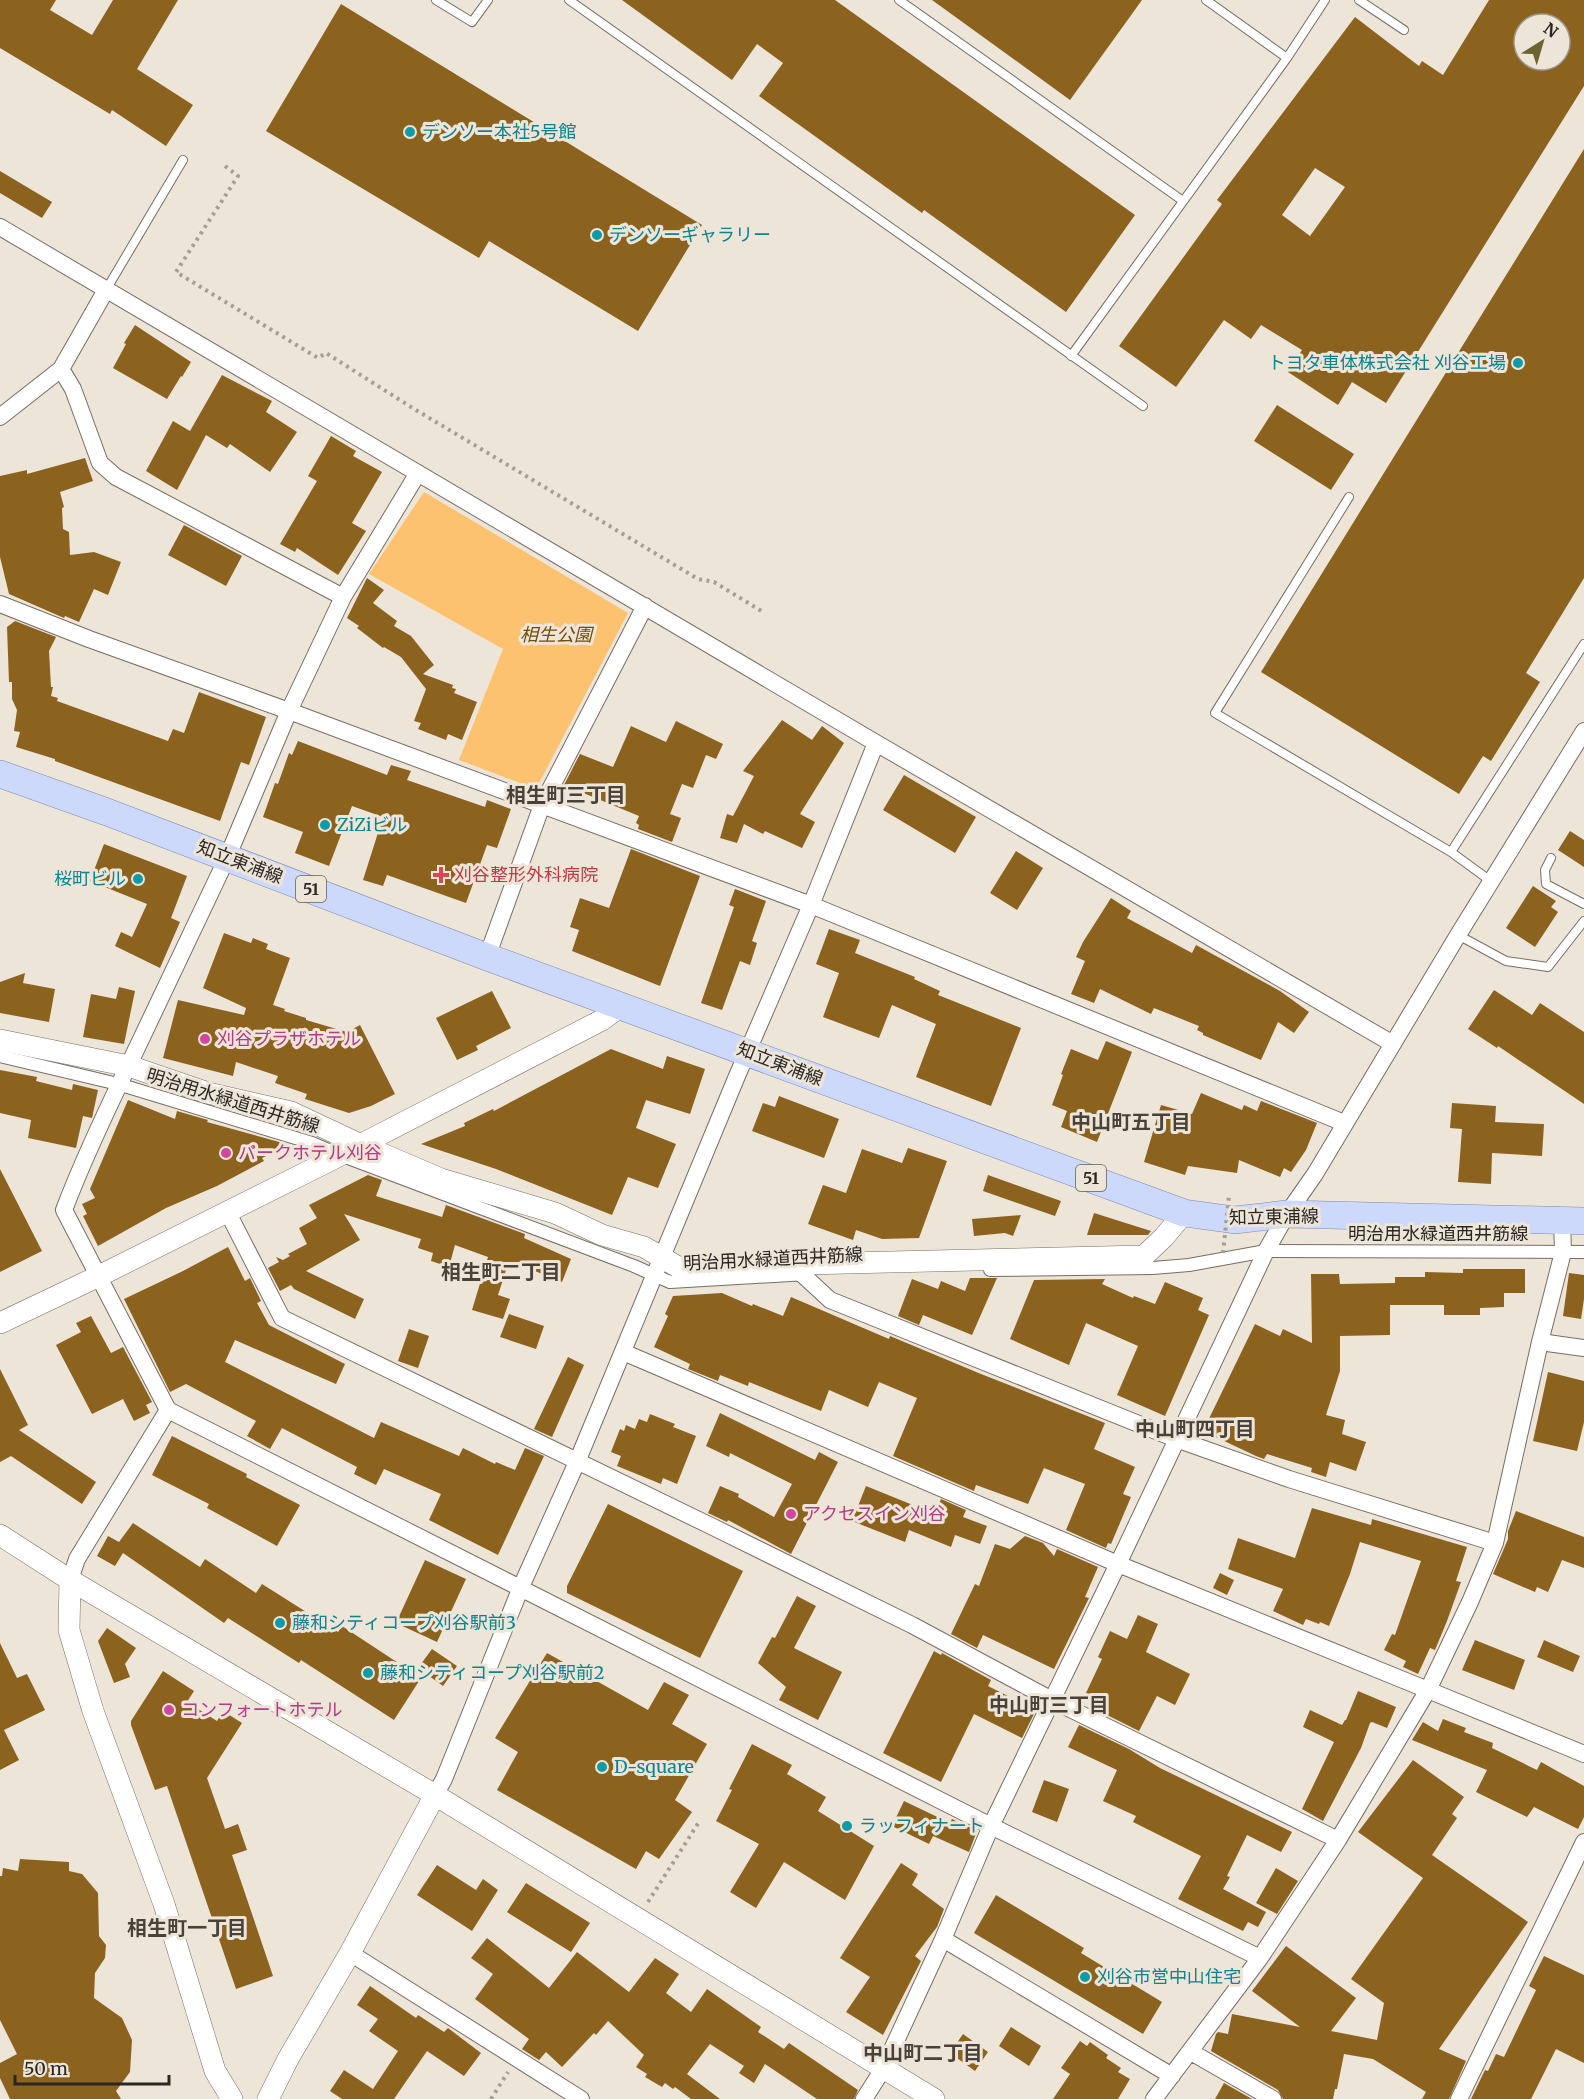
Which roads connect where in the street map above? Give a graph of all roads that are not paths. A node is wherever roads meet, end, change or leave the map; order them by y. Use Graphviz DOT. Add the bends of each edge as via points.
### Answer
graph roads {
  1 [pos="436,0"];
  2 [pos="488,0"];
  3 [pos="569,0"];
  4 [pos="899,0"];
  5 [pos="1206,0"];
  6 [pos="1325,0"];
  7 [pos="1359,0"];
  8 [pos="1404,30"];
  9 [pos="1287,58"];
  10 [pos="183,160"];
  11 [pos="1183,201"];
  12 [pos="0,227"];
  13 [pos="106,290"];
  14 [pos="1071,356"];
  15 [pos="61,369"];
  16 [pos="1143,406"];
  17 [pos="0,417"];
  18 [pos="418,473"];
  19 [pos="1348,497"];
  20 [pos="343,597"];
  21 [pos="0,604"];
  22 [pos="645,606"];
  23 [pos="1584,644"];
  24 [pos="289,711"];
  25 [pos="1584,731"];
  26 [pos="876,743"];
  27 [pos="0,774"];
  28 [pos="542,804"];
  29 [pos="1451,852"];
  30 [pos="227,858"];
  31 [pos="1551,858"];
  32 [pos="1492,882"];
  33 [pos="1584,904"];
  34 [pos="811,905"];
  35 [pos="1584,921"];
  36 [pos="1458,935"];
  37 [pos="488,957"];
  38 [pos="621,1006"];
  39 [pos="0,1040"];
  40 [pos="1393,1044"];
  41 [pos="749,1052"];
  42 [pos="0,1056"];
  43 [pos="123,1075"];
  44 [pos="1344,1124"];
  45 [pos="359,1144"];
  46 [pos="340,1155"];
  47 [pos="227,1211"];
  48 [pos="1184,1213"];
  49 [pos="1287,1214"];
  50 [pos="1573,1221"];
  51 [pos="1266,1251"];
  52 [pos="1563,1252"];
  53 [pos="1584,1252"];
  54 [pos="658,1267"];
  55 [pos="796,1269"];
  56 [pos="99,1276"];
  57 [pos="0,1323"];
  58 [pos="1540,1342"];
  59 [pos="1584,1348"];
  60 [pos="623,1352"];
  61 [pos="168,1410"];
  62 [pos="1176,1439"];
  63 [pos="577,1462"];
  64 [pos="0,1535"];
  65 [pos="1495,1543"];
  66 [pos="1118,1564"];
  67 [pos="70,1580"];
  68 [pos="521,1587"];
  69 [pos="1428,1690"];
  70 [pos="1052,1700"];
  71 [pos="1584,1754"];
  72 [pos="435,1795"];
  73 [pos="991,1826"];
  74 [pos="1338,1840"];
  75 [pos="1584,1842"];
  76 [pos="943,1939"];
  77 [pos="350,1953"];
  78 [pos="1260,1958"];
  79 [pos="1191,2052"];
  80 [pos="883,2068"];
  81 [pos="1172,2076"];
  82 [pos="272,2097"];
  83 [pos="232,2099"];
  84 [pos="581,2099"];
  85 [pos="864,2099"];
  86 [pos="934,2099"];
  87 [pos="1154,2099"];
  88 [pos="1273,2099"];
  89 [pos="1459,2099"];
  1 -- 2 [label="lane" via="472,22"];
  3 -- 14 [label="lane"];
  4 -- 11 [label="lane"];
  5 -- 9 [label="lane"];
  6 -- 9 [label="lane"];
  7 -- 8 [label="lane"];
  9 -- 11 [label="lane"];
  10 -- 13 [label="lane"];
  11 -- 14 [label="lane"];
  12 -- 13 [label="street"];
  13 -- 15 [label="street"];
  13 -- 18 [label="street"];
  14 -- 16 [label="lane"];
  15 -- 17 [label="street"];
  15 -- 20 [label="street" via="73,389 100,463 116,477"];
  18 -- 20 [label="street"];
  18 -- 22 [label="street"];
  19 -- 29 [label="lane" via="1215,713"];
  20 -- 24 [label="street"];
  21 -- 24 [label="street"];
  22 -- 26 [label="street"];
  22 -- 28 [label="street"];
  23 -- 29 [label="lane"];
  24 -- 28 [label="street"];
  24 -- 30 [label="street"];
  25 -- 32 [label="street"];
  26 -- 34 [label="street"];
  26 -- 40 [label="street"];
  27 -- 30 [label="main road, 知立東浦線 / 51"];
  28 -- 34 [label="street"];
  28 -- 37 [label="street"];
  29 -- 32 [label="lane"];
  30 -- 37 [label="main road, 知立東浦線 / 51"];
  30 -- 43 [label="street"];
  31 -- 33 [label="lane" via="1545,870 1546,884"];
  32 -- 36 [label="street"];
  34 -- 41 [label="street"];
  34 -- 44 [label="street"];
  35 -- 36 [label="lane" via="1548,968 1506,961"];
  36 -- 40 [label="street"];
  37 -- 38 [label="main road, 知立東浦線 / 51"];
  38 -- 41 [label="main road, 知立東浦線 / 51"];
  38 -- 45 [label="street" via="602,1020"];
  39 -- 43 [label="street"];
  40 -- 44 [label="street"];
  41 -- 48 [label="main road, 知立東浦線 / 51"];
  41 -- 54 [label="street"];
  42 -- 43 [label="street, 明治用水緑道西井筋線"];
  43 -- 45 [label="street" via="291,1112"];
  43 -- 46 [label="street, 明治用水緑道西井筋線"];
  43 -- 56 [label="street" via="64,1210"];
  44 -- 49 [label="street"];
  45 -- 46 [label="street"];
  45 -- 54 [label="street" via="441,1179 555,1213 602,1235 644,1247"];
  46 -- 47 [label="street"];
  46 -- 54 [label="street, 明治用水緑道西井筋線" via="634,1266"];
  47 -- 56 [label="street"];
  47 -- 63 [label="street" via="282,1318"];
  48 -- 49 [label="main road, 知立東浦線 / 51" via="1234,1220"];
  48 -- 55 [label="street" via="1144,1256"];
  49 -- 50 [label="main road, 知立東浦線 / 51"];
  49 -- 51 [label="street"];
  50 -- 52 [label="street"];
  51 -- 52 [label="street, 明治用水緑道西井筋線"];
  51 -- 55 [label="street, 明治用水緑道西井筋線" via="1153,1268 834,1272"];
  51 -- 62 [label="street"];
  52 -- 53 [label="street, 明治用水緑道西井筋線"];
  52 -- 58 [label="street"];
  54 -- 55 [label="street"];
  54 -- 60 [label="street"];
  55 -- 62 [label="street" via="830,1300"];
  56 -- 57 [label="street"];
  56 -- 61 [label="street"];
  58 -- 59 [label="street"];
  58 -- 65 [label="street"];
  60 -- 63 [label="street"];
  60 -- 66 [label="street"];
  61 -- 67 [label="street" via="77,1559"];
  61 -- 68 [label="street"];
  62 -- 65 [label="street" via="1289,1479"];
  62 -- 66 [label="street"];
  63 -- 68 [label="street"];
  63 -- 70 [label="street" via="912,1625"];
  64 -- 67 [label="street"];
  65 -- 69 [label="street"];
  66 -- 69 [label="street"];
  66 -- 70 [label="street"];
  67 -- 72 [label="street"];
  67 -- 83 [label="street" via="69,1630 93,1711 164,1904 215,2071"];
  68 -- 72 [label="street"];
  68 -- 73 [label="street"];
  69 -- 71 [label="street"];
  69 -- 74 [label="street"];
  70 -- 73 [label="street"];
  70 -- 74 [label="street"];
  72 -- 77 [label="street"];
  72 -- 80 [label="street"];
  73 -- 76 [label="street"];
  73 -- 78 [label="street"];
  74 -- 78 [label="street"];
  75 -- 89 [label="street"];
  76 -- 80 [label="street"];
  76 -- 81 [label="street"];
  77 -- 82 [label="street" via="288,2059"];
  77 -- 84 [label="street"];
  78 -- 79 [label="street"];
  79 -- 81 [label="street"];
  79 -- 88 [label="street"];
  80 -- 85 [label="street"];
  80 -- 86 [label="street"];
  81 -- 87 [label="street"];
}
